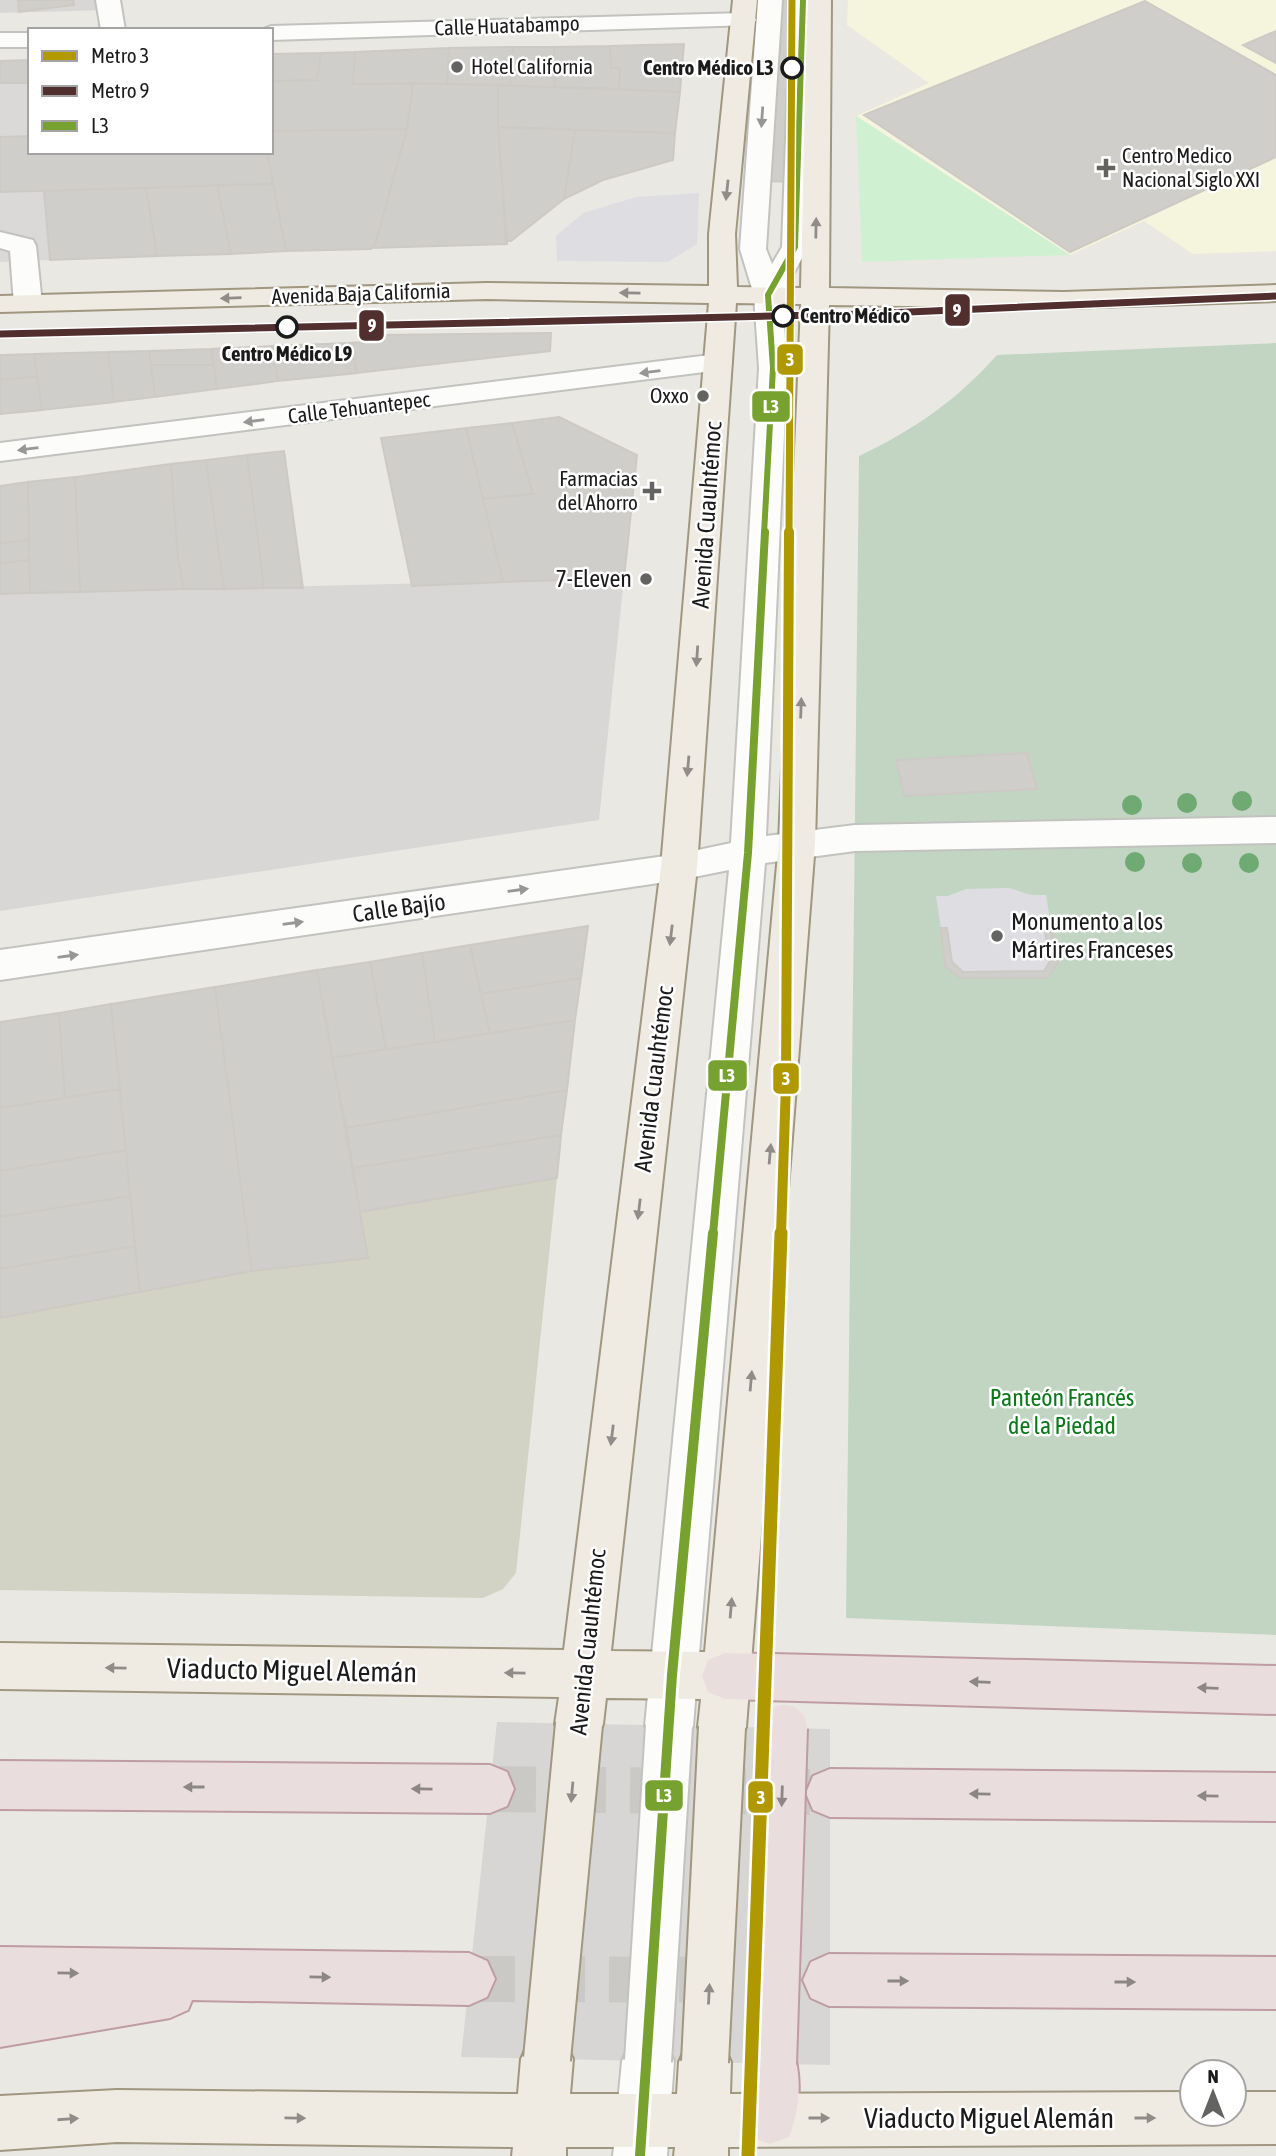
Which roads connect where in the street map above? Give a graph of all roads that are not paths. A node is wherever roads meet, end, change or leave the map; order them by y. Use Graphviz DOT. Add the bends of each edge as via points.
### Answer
graph roads {
  1 [pos="108,0"];
  2 [pos="771,0"];
  3 [pos="803,0"];
  4 [pos="819,0"];
  5 [pos="744,10"];
  6 [pos="113,28"];
  7 [pos="273,33"];
  8 [pos="0,40"];
  9 [pos="28,40"];
  10 [pos="0,240"];
  11 [pos="1276,293"];
  12 [pos="723,295"];
  13 [pos="768,296"];
  14 [pos="815,296"];
  15 [pos="0,304"];
  16 [pos="28,304"];
  17 [pos="718,363"];
  18 [pos="0,452"];
  19 [pos="1276,830"];
  20 [pos="797,843"];
  21 [pos="748,853"];
  22 [pos="680,867"];
  23 [pos="0,965"];
  24 [pos="0,1666"];
  25 [pos="583,1674"];
  26 [pos="673,1675"];
  27 [pos="725,1676"];
  28 [pos="786,1677"];
  29 [pos="1276,1690"];
  30 [pos="0,1785"];
  31 [pos="490,1789"];
  32 [pos="830,1793"];
  33 [pos="1276,1797"];
  34 [pos="0,1972"];
  35 [pos="260,1977"];
  36 [pos="470,1979"];
  37 [pos="830,1980"];
  38 [pos="1276,1983"];
  39 [pos="0,2021"];
  40 [pos="770,2118"];
  41 [pos="1276,2118"];
  42 [pos="0,2123"];
  43 [pos="540,2138"];
  44 [pos="641,2138"];
  45 [pos="702,2138"];
  1 -- 6 [label="street"];
  2 -- 13 [label="street, one-way" via="753,249"];
  3 -- 13 [label="street" via="795,247"];
  14 -- 4 [label="main road, one-way"];
  5 -- 7 [label="street, Calle Huatabampo"];
  5 -- 12 [label="main road, Avenida Cuauhtémoc, one-way" via="722,234"];
  8 -- 9 [label="street"];
  10 -- 16 [label="street" via="23,246"];
  11 -- 14 [label="main road, Avenida Baja California" via="1064,300"];
  12 -- 13 [label="main road, Avenida Baja California"];
  12 -- 16 [label="main road, Avenida Baja California, one-way" via="487,291"];
  12 -- 17 [label="main road, Avenida Cuauhtémoc"];
  13 -- 14 [label="main road, Avenida Baja California"];
  13 -- 21 [label="street" via="773,368"];
  20 -- 14 [label="main road, one-way"];
  15 -- 16 [label="main road, Avenida Baja California"];
  17 -- 18 [label="street, Calle Tehuantepec, one-way"];
  17 -- 22 [label="main road, Avenida Cuauhtémoc, one-way"];
  19 -- 20 [label="street, Calle Bajío" via="1030,832"];
  20 -- 21 [label="street, Calle Bajío"];
  27 -- 20 [label="main road, one-way"];
  21 -- 22 [label="street, Calle Bajío"];
  21 -- 26 [label="street"];
  23 -- 22 [label="street, Calle Bajío, one-way"];
  22 -- 25 [label="main road, Avenida Cuauhtémoc, one-way"];
  25 -- 24 [label="main road, Viaducto Miguel Alemán, one-way"];
  25 -- 26 [label="main road, Viaducto Miguel Alemán"];
  25 -- 43 [label="main road, Avenida Cuauhtémoc, one-way, bridge"];
  26 -- 27 [label="main road, Viaducto Miguel Alemán"];
  26 -- 44 [label="street, bridge"];
  27 -- 28 [label="highway"];
  45 -- 27 [label="main road, one-way, bridge"];
  29 -- 28 [label="highway, one-way"];
  28 -- 40 [label="highway, one-way, bridge"];
  31 -- 30 [label="highway, one-way"];
  33 -- 32 [label="highway, one-way"];
  34 -- 35 [label="highway, one-way"];
  35 -- 36 [label="highway, one-way"];
  35 -- 39 [label="highway"];
  37 -- 38 [label="highway, one-way"];
  40 -- 41 [label="main road, Viaducto Miguel Alemán, one-way"];
  40 -- 45 [label="main road, Viaducto Miguel Alemán"];
  42 -- 43 [label="main road, one-way" via="117,2116"];
  43 -- 44 [label="main road, Viaducto Miguel Alemán"];
  44 -- 45 [label="main road, Viaducto Miguel Alemán"];
}
